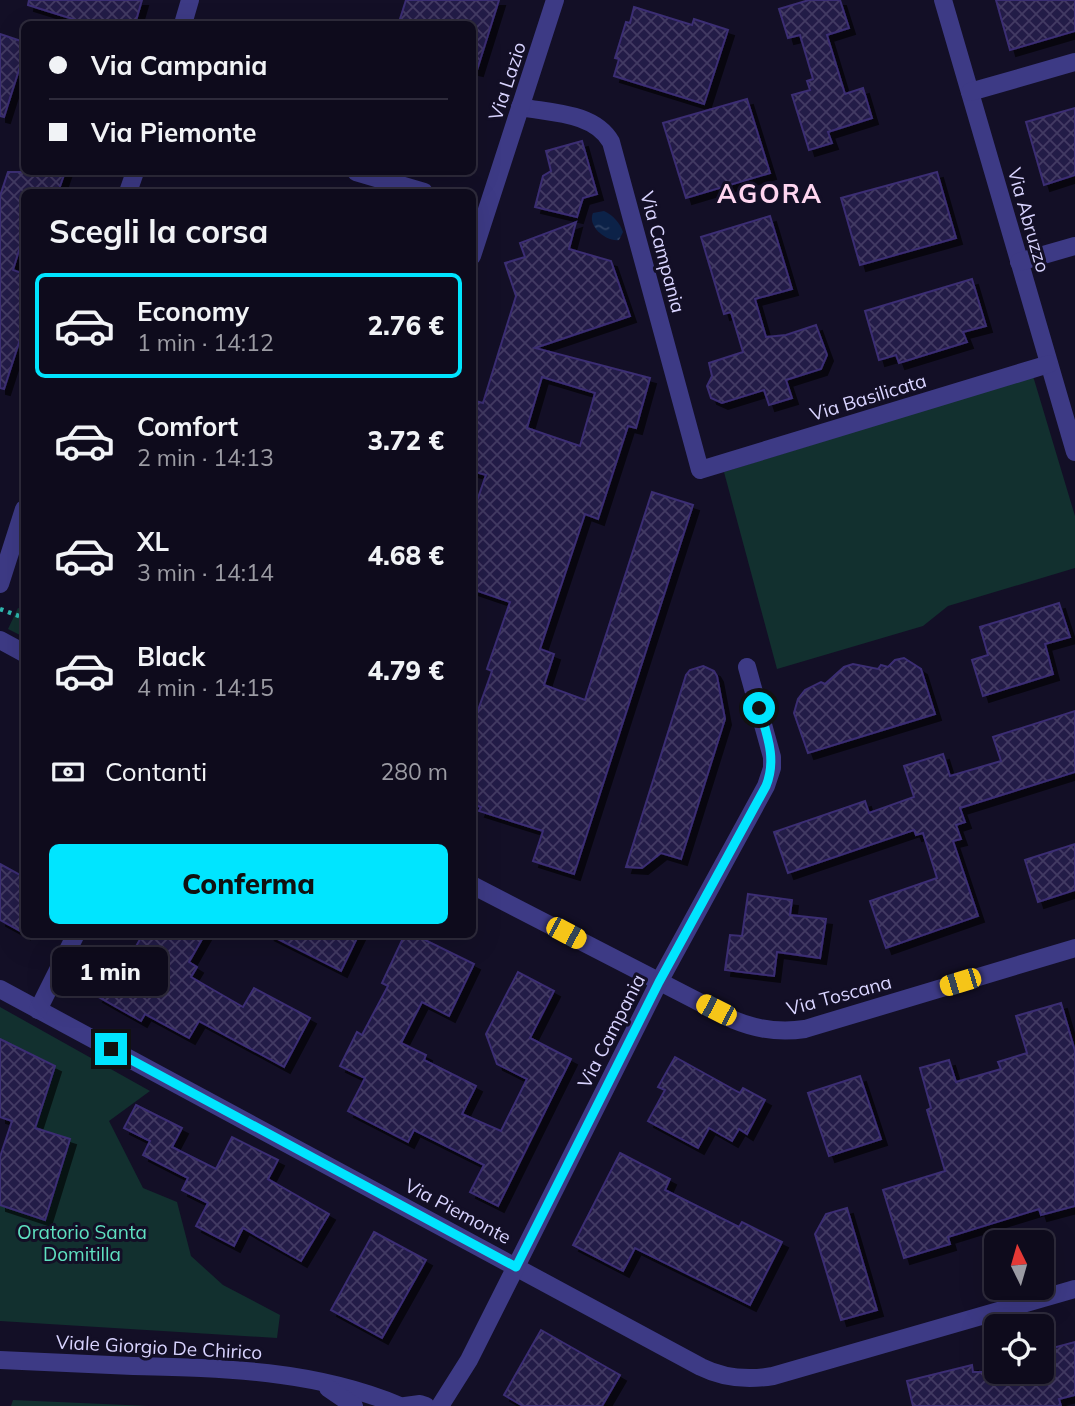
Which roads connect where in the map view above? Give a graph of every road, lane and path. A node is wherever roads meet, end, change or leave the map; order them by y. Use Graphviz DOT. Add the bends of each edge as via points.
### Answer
graph roads {
  1 [pos="190,0"];
  2 [pos="555,0"];
  3 [pos="943,0"];
  4 [pos="184,21"];
  5 [pos="1075,62"];
  6 [pos="970,92"];
  7 [pos="520,107"];
  8 [pos="366,175"];
  9 [pos="414,189"];
  10 [pos="480,210"];
  11 [pos="476,233"];
  12 [pos="1075,246"];
  13 [pos="1019,262"];
  14 [pos="1049,364"];
  15 [pos="1074,443"];
  16 [pos="700,470"];
  17 [pos="21,518"];
  18 [pos="0,584"];
  19 [pos="0,609"];
  20 [pos="21,617"];
  21 [pos="0,640"];
  22 [pos="21,651"];
  23 [pos="747,667"];
  24 [pos="476,887"];
  25 [pos="74,938"];
  26 [pos="1075,948"];
  27 [pos="659,982"];
  28 [pos="0,989"];
  29 [pos="38,1010"];
  30 [pos="516,1267"];
  31 [pos="1075,1289"];
  32 [pos="0,1360"];
  33 [pos="316,1381"];
  34 [pos="354,1406"];
  35 [pos="400,1406"];
  36 [pos="405,1406"];
  37 [pos="426,1406"];
  38 [pos="440,1406"];
  1 -- 4 [label="street"];
  2 -- 7 [label="street, Via Lazio"];
  3 -- 6 [label="street, Via Abruzzo"];
  5 -- 6 [label="street"];
  6 -- 13 [label="street, Via Abruzzo"];
  7 -- 10 [label="street, Via Lazio"];
  7 -- 16 [label="street, Via Campania" via="584,120 601,129 611,142"];
  8 -- 9 [label="street"];
  10 -- 11 [label="street, Via Lazio"];
  12 -- 13 [label="street"];
  13 -- 14 [label="street, Via Abruzzo"];
  14 -- 15 [label="street, Via Abruzzo"];
  14 -- 16 [label="street, Via Basilicata"];
  17 -- 18 [label="street"];
  19 -- 20 [label="path"];
  21 -- 22 [label="street"];
  23 -- 27 [label="street, Via Campania" via="772,757 770,777"];
  24 -- 27 [label="street, Via Toscana"];
  25 -- 29 [label="street"];
  26 -- 27 [label="street, Via Toscana" via="786,1031 743,1024"];
  27 -- 30 [label="street, Via Campania"];
  28 -- 29 [label="street, Via Piemonte"];
  29 -- 30 [label="street, Via Piemonte"];
  30 -- 31 [label="street, Via Piemonte" via="701,1367 745,1378 773,1376"];
  30 -- 38 [label="street, Via Campania" via="464,1371"];
  32 -- 33 [label="street, Viale Giorgio De Chirico" via="225,1368"];
  33 -- 34 [label="street, Viale Giorgio De Chirico"];
  33 -- 35 [label="street, Viale Giorgio De Chirico"];
  36 -- 37 [label="street"];
}
